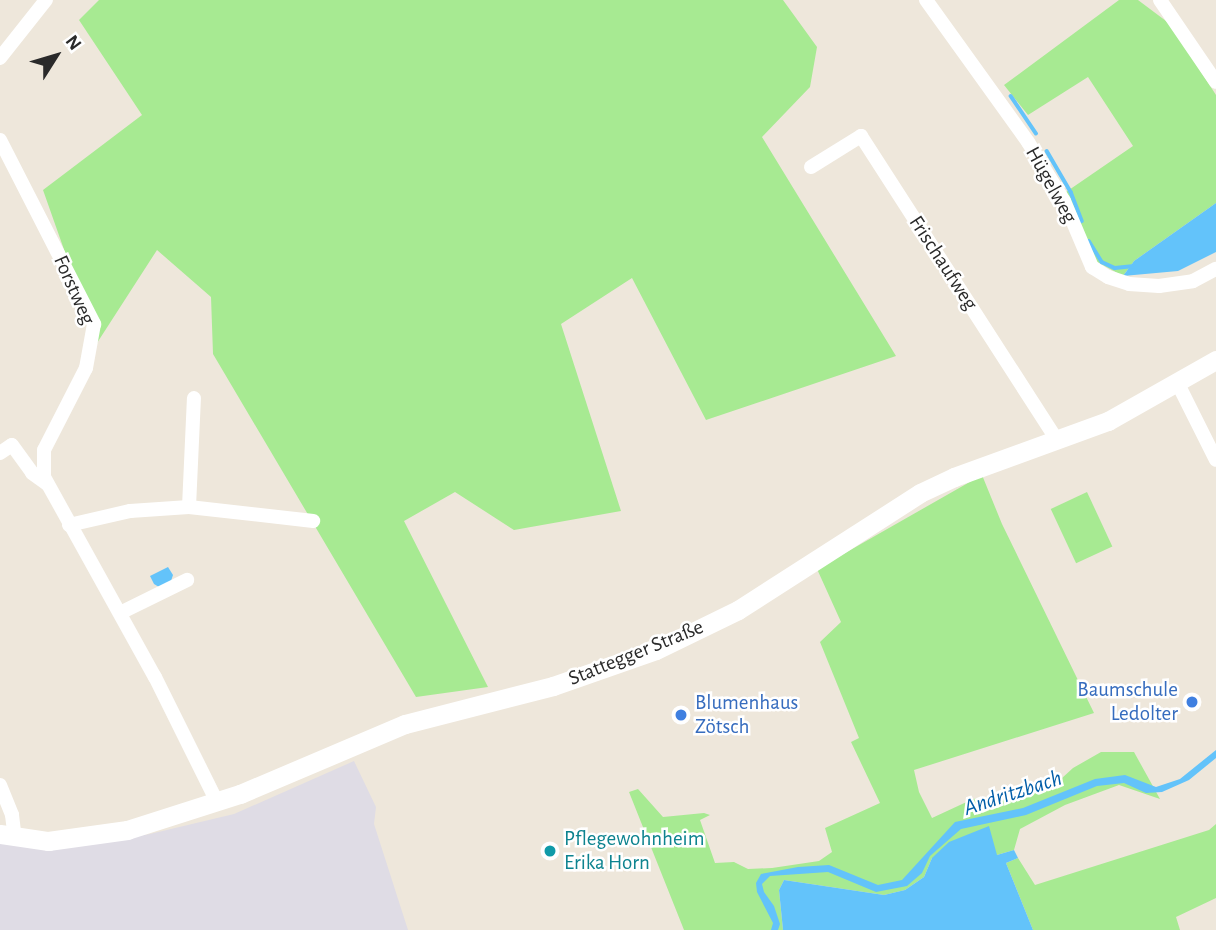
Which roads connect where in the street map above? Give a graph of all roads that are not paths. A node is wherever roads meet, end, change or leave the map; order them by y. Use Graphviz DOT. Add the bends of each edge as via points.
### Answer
graph roads {
  1 [pos="47,0"];
  2 [pos="926,0"];
  3 [pos="1160,0"];
  4 [pos="0,58"];
  5 [pos="1216,82"];
  6 [pos="0,140"];
  7 [pos="811,167"];
  8 [pos="1216,269"];
  9 [pos="1216,360"];
  10 [pos="1177,382"];
  11 [pos="194,398"];
  12 [pos="1057,440"];
  13 [pos="0,453"];
  14 [pos="1216,460"];
  15 [pos="47,484"];
  16 [pos="189,507"];
  17 [pos="313,521"];
  18 [pos="69,526"];
  19 [pos="187,580"];
  20 [pos="120,613"];
  21 [pos="0,785"];
  22 [pos="217,802"];
  23 [pos="8,836"];
  1 -- 4 [label="street"];
  2 -- 8 [label="street, Hügelweg" via="1035,154 1064,201 1092,267 1129,284 1159,286 1193,281"];
  3 -- 5 [label="street"];
  6 -- 15 [label="street, Forstweg" via="93,324 86,368 44,450"];
  7 -- 12 [label="street, Frischaufweg" via="861,135"];
  9 -- 10 [label="main road, Stattegger Straße"];
  10 -- 12 [label="main road, Stattegger Straße" via="1108,421"];
  10 -- 14 [label="street"];
  11 -- 16 [label="street"];
  12 -- 22 [label="main road, Stattegger Straße" via="912,497 808,567 680,640 553,686 405,724"];
  13 -- 15 [label="street, Forstweg" via="12,445 32,473"];
  15 -- 18 [label="street, Forstweg"];
  16 -- 17 [label="street"];
  16 -- 18 [label="street" via="130,511"];
  18 -- 20 [label="street, Forstweg"];
  19 -- 20 [label="street"];
  20 -- 22 [label="street, Forstweg"];
  21 -- 23 [label="street, Stattegger Straße" via="12,815"];
  22 -- 23 [label="main road, Stattegger Straße" via="127,830 48,841"];
}
